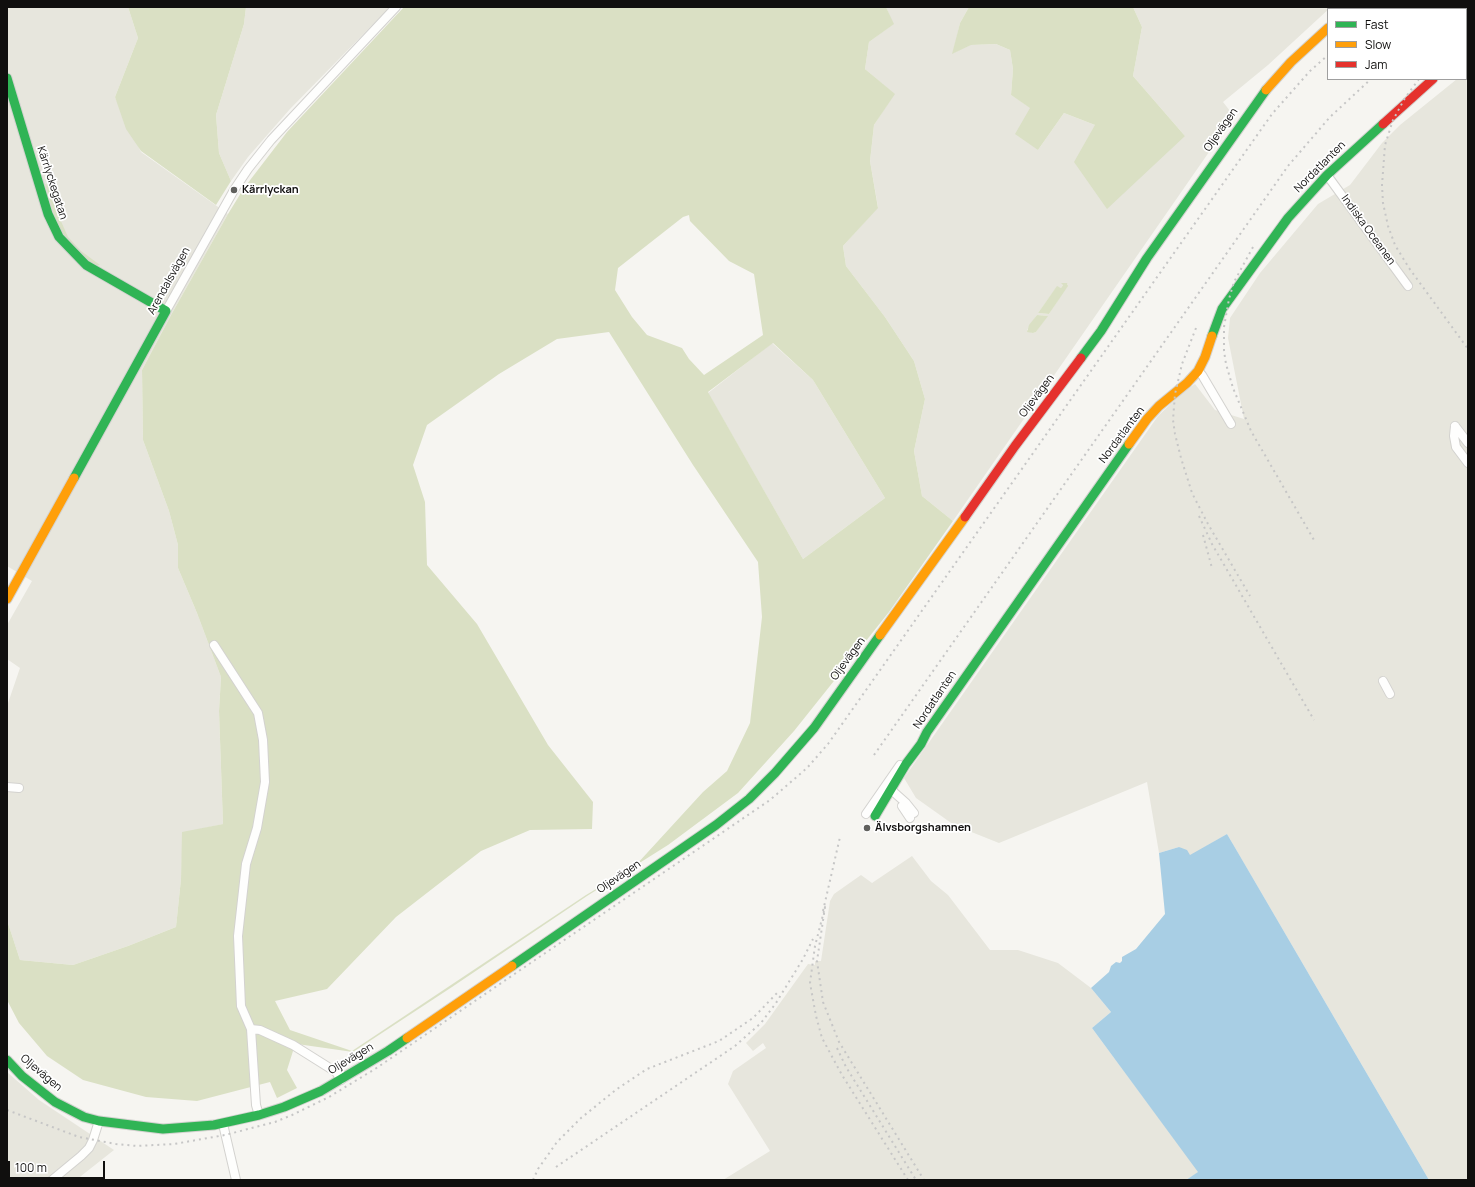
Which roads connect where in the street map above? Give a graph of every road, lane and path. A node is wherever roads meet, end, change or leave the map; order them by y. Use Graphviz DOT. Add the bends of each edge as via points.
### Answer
graph roads {
  1 [pos="396,7"];
  2 [pos="1327,29"];
  3 [pos="7,78"];
  4 [pos="1432,80"];
  5 [pos="1327,175"];
  6 [pos="1408,286"];
  7 [pos="166,311"];
  8 [pos="1198,371"];
  9 [pos="1231,424"];
  10 [pos="1454,436"];
  11 [pos="1468,443"];
  12 [pos="1468,454"];
  13 [pos="1468,463"];
  14 [pos="7,599"];
  15 [pos="214,646"];
  16 [pos="1383,681"];
  17 [pos="1390,694"];
  18 [pos="7,787"];
  19 [pos="19,788"];
  20 [pos="888,788"];
  21 [pos="871,815"];
  22 [pos="912,816"];
  23 [pos="251,1029"];
  24 [pos="7,1060"];
  25 [pos="341,1080"];
  26 [pos="259,1115"];
  27 [pos="99,1121"];
  28 [pos="223,1124"];
  29 [pos="52,1180"];
  30 [pos="236,1180"];
  1 -- 7 [label="street, Arendalsvägen" via="271,140 248,169"];
  2 -- 25 [label="street, Oljevägen" via="1286,67 1260,96 1147,258 1101,331 1015,446 814,728 775,773 749,799 716,825 388,1051"];
  3 -- 7 [label="street, Kärrlyckegatan" via="48,214 59,237 86,265"];
  4 -- 5 [label="street, Nordatlanten"];
  5 -- 6 [label="street, Indiska Oceanen"];
  5 -- 8 [label="street, Nordatlanten" via="1288,218 1235,289 1219,316"];
  7 -- 14 [label="street, Arendalsvägen"];
  8 -- 9 [label="street"];
  8 -- 20 [label="street, Nordatlanten" via="1147,419"];
  10 -- 11 [label="street" via="1455,426"];
  10 -- 12 [label="street"];
  10 -- 13 [label="street" via="1456,447"];
  15 -- 23 [label="street" via="258,713 263,740 265,782 257,828 246,864 238,936 241,1006"];
  16 -- 17 [label="street"];
  18 -- 19 [label="street"];
  20 -- 21 [label="street, Nordatlanten"];
  20 -- 22 [label="street" via="906,803"];
  23 -- 25 [label="street" via="260,1030 293,1045 336,1072"];
  23 -- 26 [label="street" via="256,1105"];
  24 -- 27 [label="street, Oljevägen" via="22,1076 55,1102 84,1117"];
  25 -- 26 [label="street, Oljevägen" via="284,1107"];
  26 -- 28 [label="street, Oljevägen"];
  27 -- 28 [label="street, Oljevägen" via="163,1129"];
  27 -- 29 [label="street" via="89,1148"];
  28 -- 30 [label="street"];
}
